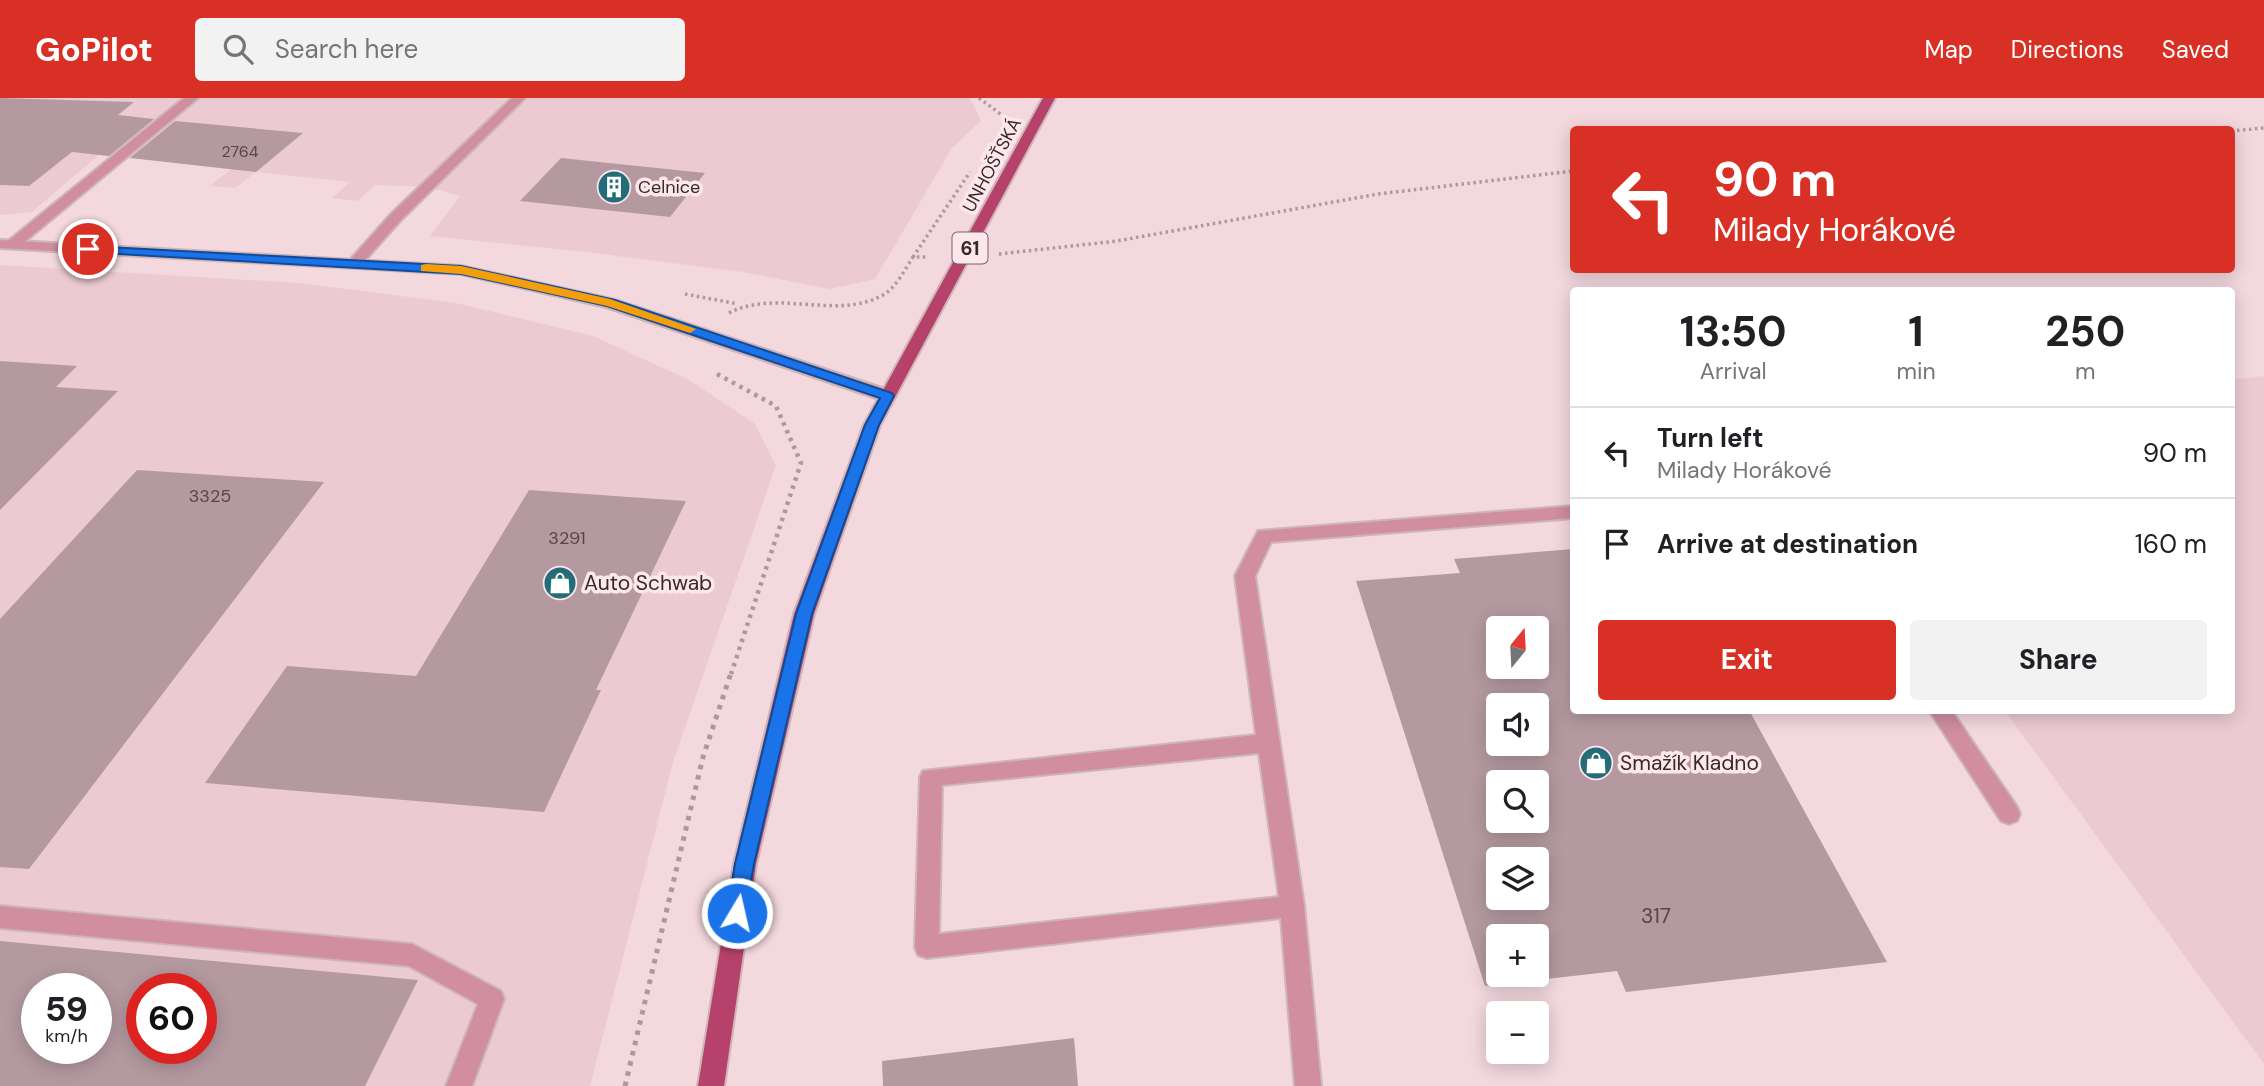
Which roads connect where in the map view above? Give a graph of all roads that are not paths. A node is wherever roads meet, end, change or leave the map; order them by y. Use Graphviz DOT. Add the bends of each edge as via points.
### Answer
graph roads {
  1 [pos="192,98"];
  2 [pos="519,98"];
  3 [pos="1049,98"];
  4 [pos="6,245"];
  5 [pos="354,264"];
  6 [pos="888,396"];
  7 [pos="1570,512"];
  8 [pos="1942,714"];
  9 [pos="1268,743"];
  10 [pos="2009,814"];
  11 [pos="1292,906"];
  12 [pos="0,917"];
  13 [pos="459,1086"];
  14 [pos="711,1086"];
  15 [pos="1308,1086"];
  1 -- 4 [label="street"];
  2 -- 5 [label="street"];
  3 -- 6 [label="main road, UNHOŠŤSKÁ / 61"];
  4 -- 5 [label="street"];
  5 -- 6 [label="street" via="461,270 610,303"];
  6 -- 14 [label="main road, 61" via="872,425 804,614 745,864"];
  7 -- 9 [label="street" via="1265,536 1245,576"];
  8 -- 10 [label="street"];
  9 -- 11 [label="street"];
  9 -- 11 [label="street" via="930,777 927,947"];
  11 -- 15 [label="street"];
  12 -- 13 [label="street" via="412,955 492,999"];
}
